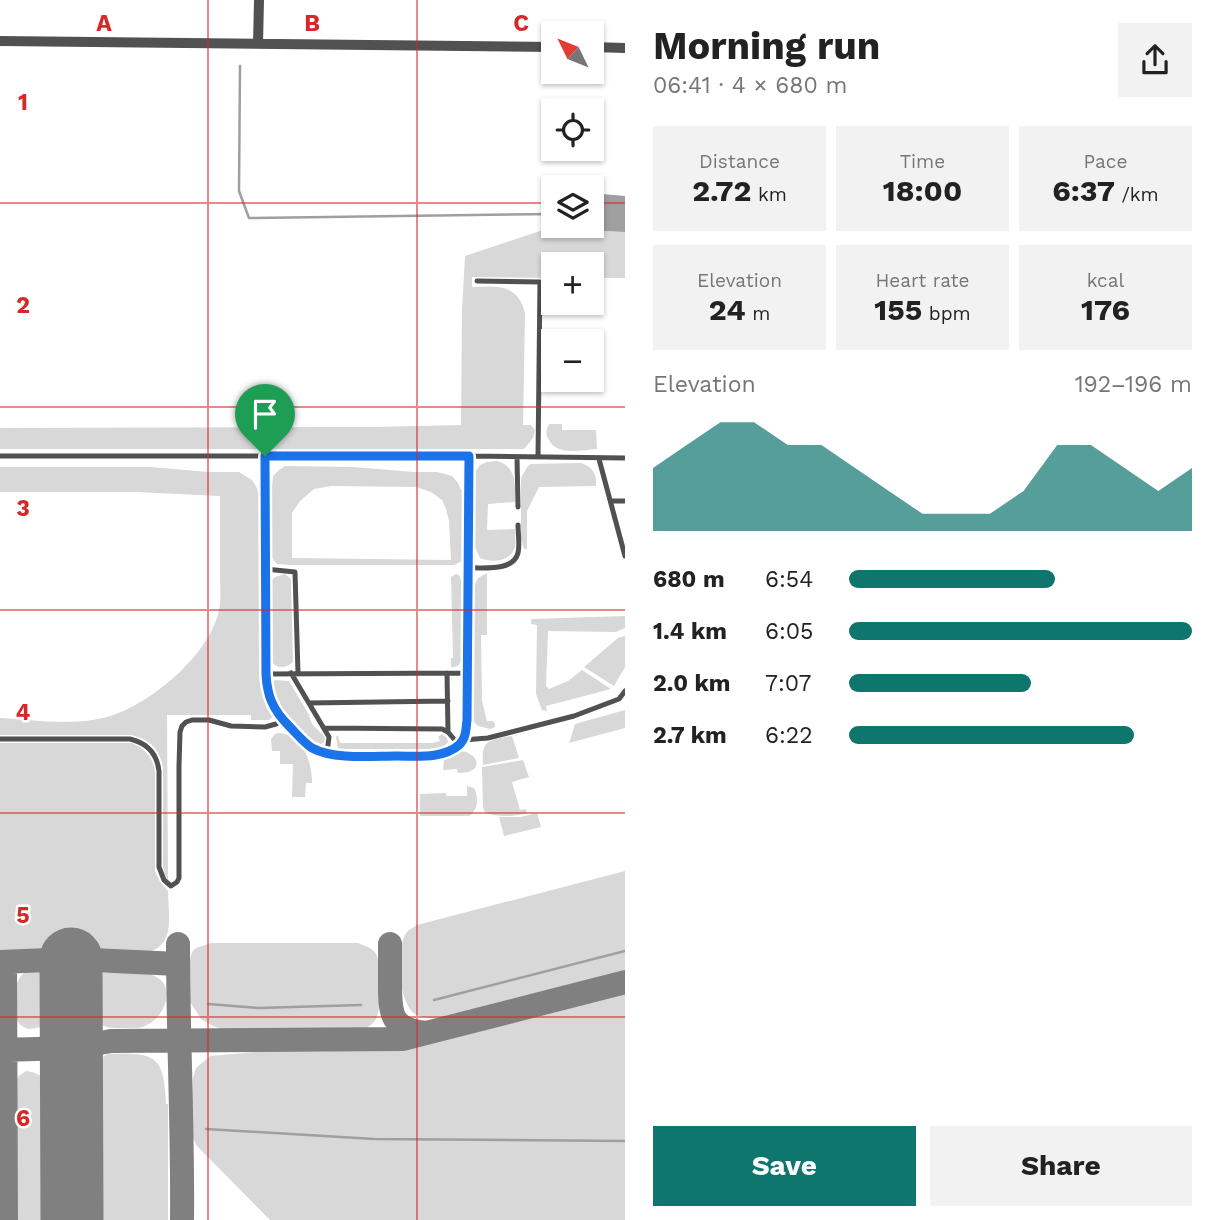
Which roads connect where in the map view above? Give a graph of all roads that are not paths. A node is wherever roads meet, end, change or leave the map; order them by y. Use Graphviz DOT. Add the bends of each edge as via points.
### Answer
graph roads {
  1 [pos="259,0"];
  2 [pos="0,40"];
  3 [pos="258,44"];
  4 [pos="541,47"];
  5 [pos="604,47"];
  6 [pos="625,48"];
  7 [pos="477,281"];
  8 [pos="0,456"];
  9 [pos="265,456"];
  10 [pos="469,456"];
  11 [pos="517,457"];
  12 [pos="538,457"];
  13 [pos="625,458"];
  14 [pos="599,459"];
  15 [pos="611,501"];
  16 [pos="625,501"];
  17 [pos="518,506"];
  18 [pos="518,525"];
  19 [pos="625,556"];
  20 [pos="468,568"];
  21 [pos="265,569"];
  22 [pos="295,673"];
  23 [pos="447,673"];
  24 [pos="468,673"];
  25 [pos="266,674"];
  26 [pos="625,691"];
  27 [pos="448,701"];
  28 [pos="309,703"];
  29 [pos="283,720"];
  30 [pos="324,728"];
  31 [pos="448,732"];
  32 [pos="0,739"];
  33 [pos="461,743"];
  34 [pos="327,753"];
  1 -- 3 [label="street"];
  2 -- 3 [label="street"];
  3 -- 4 [label="street"];
  5 -- 6 [label="street"];
  7 -- 12 [label="lane" via="540,282"];
  8 -- 9 [label="lane"];
  9 -- 10 [label="lane"];
  9 -- 21 [label="lane"];
  10 -- 11 [label="lane"];
  10 -- 20 [label="lane"];
  11 -- 12 [label="lane"];
  11 -- 17 [label="lane"];
  12 -- 14 [label="lane"];
  13 -- 14 [label="lane"];
  14 -- 15 [label="lane"];
  15 -- 16 [label="lane"];
  15 -- 19 [label="lane"];
  18 -- 20 [label="lane" via="516,559 499,567"];
  20 -- 24 [label="lane"];
  21 -- 22 [label="lane" via="295,572"];
  21 -- 25 [label="lane"];
  22 -- 23 [label="lane"];
  22 -- 25 [label="lane"];
  22 -- 28 [label="lane"];
  23 -- 24 [label="lane"];
  23 -- 27 [label="lane"];
  24 -- 33 [label="lane" via="467,720"];
  25 -- 29 [label="lane" via="270,702"];
  26 -- 33 [label="lane" via="619,699 574,716"];
  27 -- 28 [label="lane"];
  27 -- 31 [label="lane"];
  28 -- 30 [label="lane"];
  29 -- 32 [label="lane" via="265,727 209,720 192,720 182,726 179,878 172,886 159,867 159,771 147,746 130,739"];
  29 -- 34 [label="lane" via="304,742"];
  30 -- 31 [label="lane"];
  30 -- 34 [label="lane" via="329,737"];
  31 -- 33 [label="lane"];
  33 -- 34 [label="lane" via="426,756"];
}
